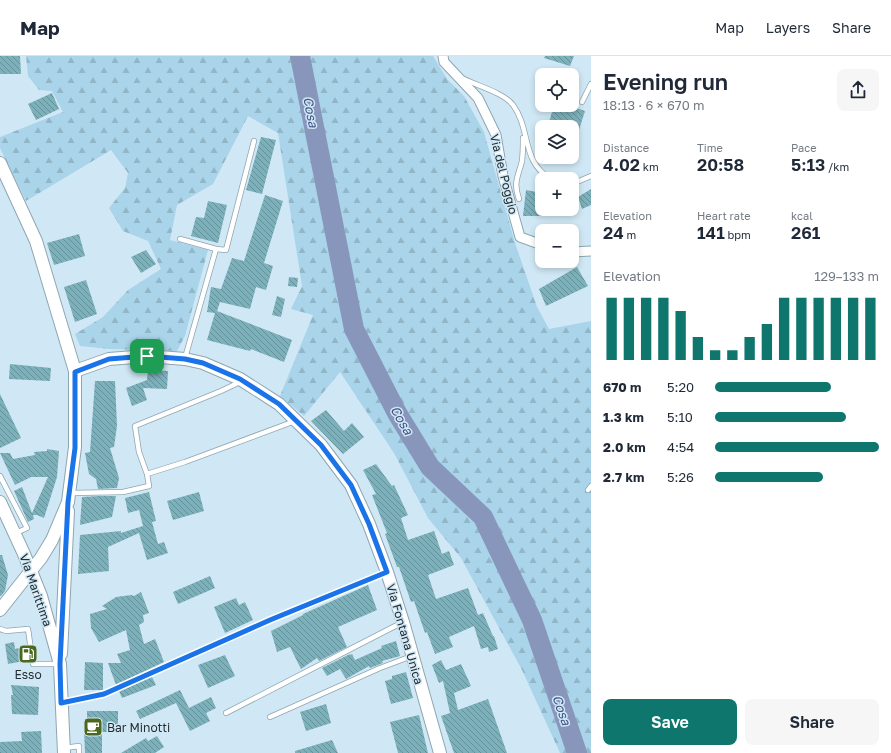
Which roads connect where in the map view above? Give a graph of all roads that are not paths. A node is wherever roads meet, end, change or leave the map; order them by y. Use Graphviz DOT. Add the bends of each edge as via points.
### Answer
graph roads {
  1 [pos="443,56"];
  2 [pos="457,76"];
  3 [pos="591,84"];
  4 [pos="582,102"];
  5 [pos="524,134"];
  6 [pos="254,141"];
  7 [pos="0,163"];
  8 [pos="542,172"];
  9 [pos="591,176"];
  10 [pos="579,181"];
  11 [pos="519,199"];
  12 [pos="180,238"];
  13 [pos="535,242"];
  14 [pos="216,248"];
  15 [pos="591,250"];
  16 [pos="579,251"];
  17 [pos="185,359"];
  18 [pos="75,372"];
  19 [pos="243,381"];
  20 [pos="296,421"];
  21 [pos="147,474"];
  22 [pos="0,476"];
  23 [pos="69,497"];
  24 [pos="0,502"];
  25 [pos="15,534"];
  26 [pos="31,570"];
  27 [pos="387,572"];
  28 [pos="0,610"];
  29 [pos="403,622"];
  30 [pos="0,629"];
  31 [pos="412,656"];
  32 [pos="60,664"];
  33 [pos="61,703"];
  34 [pos="226,713"];
  35 [pos="270,717"];
  36 [pos="63,750"];
  37 [pos="79,753"];
  38 [pos="440,753"];
  1 -- 2 [label="street, Via del Poggio" via="444,62"];
  2 -- 5 [label="lane" via="501,96 512,104 519,116"];
  2 -- 13 [label="street, Via del Poggio" via="478,98 496,135 503,176 520,237"];
  3 -- 4 [label="lane"];
  5 -- 8 [label="lane" via="535,166"];
  5 -- 11 [label="lane" via="522,160 515,189"];
  6 -- 14 [label="lane" via="226,250"];
  7 -- 18 [label="main road" via="36,241"];
  9 -- 10 [label="lane"];
  12 -- 14 [label="lane"];
  14 -- 17 [label="lane"];
  15 -- 16 [label="street"];
  17 -- 18 [label="main road, Via Fontana Unica" via="147,356 109,359"];
  17 -- 19 [label="main road, Via Fontana Unica" via="203,363"];
  18 -- 23 [label="main road" via="75,448"];
  19 -- 20 [label="main road, Via Fontana Unica" via="279,404"];
  19 -- 21 [label="lane" via="135,426 139,452"];
  20 -- 21 [label="lane"];
  20 -- 27 [label="main road, Via Fontana Unica" via="321,445 351,485"];
  21 -- 23 [label="lane" via="149,486 123,492"];
  22 -- 25 [label="lane" via="27,528"];
  23 -- 26 [label="main road" via="52,540"];
  23 -- 32 [label="main road"];
  24 -- 25 [label="main road, Via Marittima"];
  25 -- 26 [label="main road, Via Marittima"];
  26 -- 28 [label="main road"];
  26 -- 32 [label="main road, Via Marittima"];
  27 -- 29 [label="main road, Via Fontana Unica"];
  27 -- 33 [label="lane" via="270,620 104,694"];
  29 -- 31 [label="main road, Via Fontana Unica"];
  29 -- 34 [label="lane"];
  30 -- 32 [label="lane" via="6,632 28,629 33,664"];
  31 -- 35 [label="lane"];
  31 -- 38 [label="main road, Via Fontana Unica"];
  32 -- 33 [label="main road, Via Marittima"];
  33 -- 36 [label="main road, Via Marittima"];
  36 -- 37 [label="lane" via="79,746"];
}
